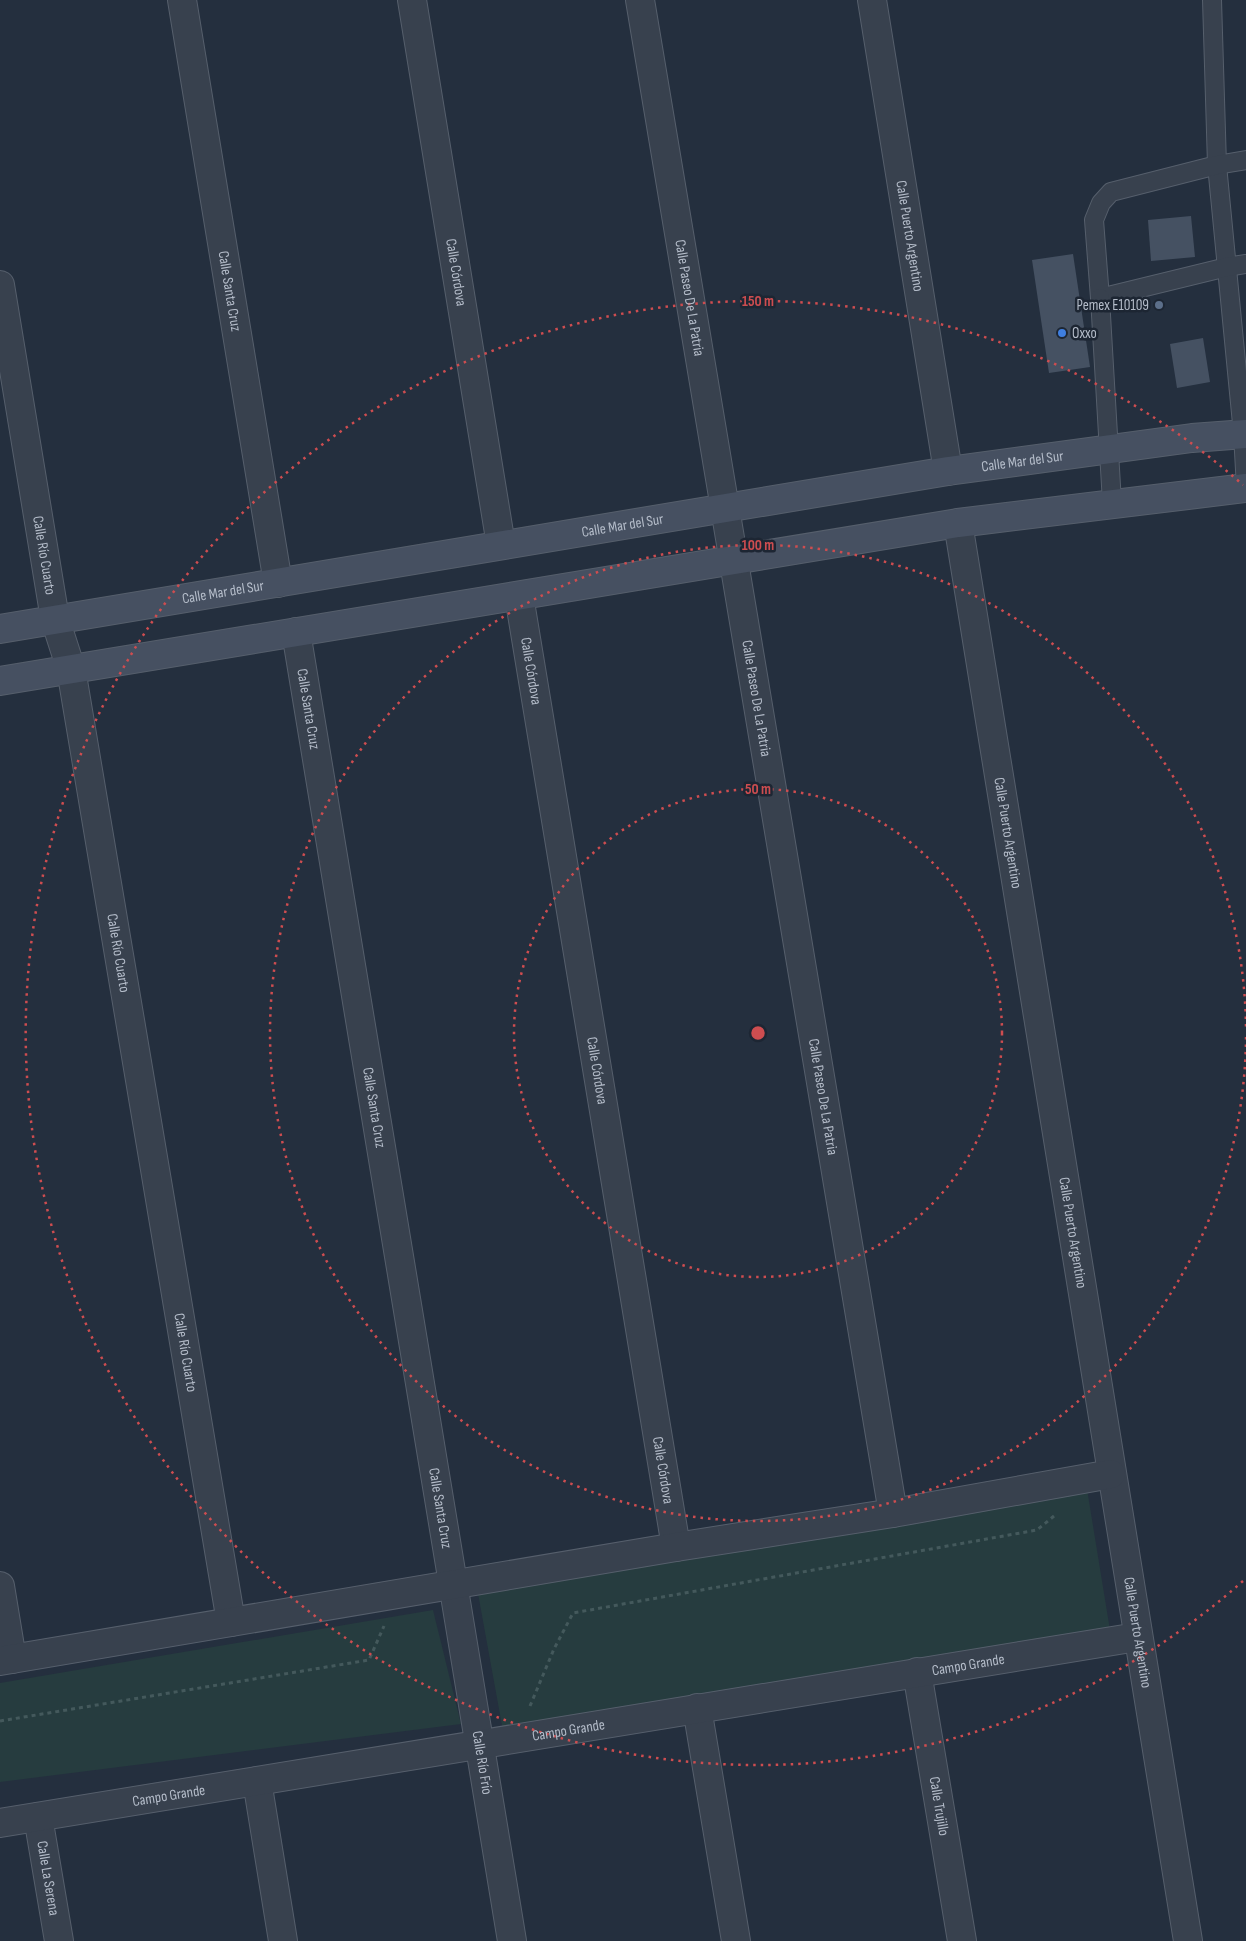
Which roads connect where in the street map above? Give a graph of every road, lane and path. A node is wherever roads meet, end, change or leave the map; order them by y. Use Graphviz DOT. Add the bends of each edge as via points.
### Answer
graph roads {
  1 [pos="182,0"];
  2 [pos="412,0"];
  3 [pos="640,0"];
  4 [pos="872,0"];
  5 [pos="1212,0"];
  6 [pos="1246,160"];
  7 [pos="1217,165"];
  8 [pos="1246,264"];
  9 [pos="1227,267"];
  10 [pos="0,285"];
  11 [pos="1100,298"];
  12 [pos="1244,434"];
  13 [pos="1110,448"];
  14 [pos="948,471"];
  15 [pos="1246,488"];
  16 [pos="1112,503"];
  17 [pos="725,508"];
  18 [pos="958,523"];
  19 [pos="501,545"];
  20 [pos="734,561"];
  21 [pos="278,583"];
  22 [pos="519,596"];
  23 [pos="55,619"];
  24 [pos="0,629"];
  25 [pos="296,632"];
  26 [pos="71,669"];
  27 [pos="0,681"];
  28 [pos="1111,1474"];
  29 [pos="1059,1512"];
  30 [pos="893,1513"];
  31 [pos="676,1547"];
  32 [pos="454,1584"];
  33 [pos="0,1586"];
  34 [pos="398,1594"];
  35 [pos="231,1622"];
  36 [pos="1137,1637"];
  37 [pos="6,1660"];
  38 [pos="917,1672"];
  39 [pos="697,1708"];
  40 [pos="0,1721"];
  41 [pos="516,1738"];
  42 [pos="480,1744"];
  43 [pos="257,1781"];
  44 [pos="38,1817"];
  45 [pos="0,1823"];
  46 [pos="59,1941"];
  47 [pos="283,1941"];
  48 [pos="512,1941"];
  49 [pos="736,1941"];
  50 [pos="962,1941"];
  51 [pos="1188,1941"];
  1 -- 21 [label="street, Calle Santa Cruz"];
  2 -- 19 [label="street, Calle Córdova"];
  3 -- 17 [label="street, Calle Paseo De La Patria"];
  4 -- 14 [label="street, Calle Puerto Argentino"];
  5 -- 7 [label="lane"];
  6 -- 7 [label="lane"];
  7 -- 9 [label="lane"];
  7 -- 11 [label="lane" via="1111,192 1101,203 1094,220"];
  8 -- 9 [label="lane"];
  9 -- 11 [label="lane"];
  9 -- 12 [label="lane"];
  10 -- 23 [label="street, Calle Río Cuarto"];
  11 -- 13 [label="lane"];
  12 -- 13 [label="street, Calle Mar del Sur"];
  12 -- 15 [label="lane"];
  13 -- 14 [label="street, Calle Mar del Sur"];
  13 -- 16 [label="lane"];
  14 -- 17 [label="street, Calle Mar del Sur"];
  15 -- 16 [label="street"];
  16 -- 18 [label="street"];
  17 -- 19 [label="street, Calle Mar del Sur"];
  17 -- 20 [label="street, Calle Paseo De La Patria"];
  18 -- 20 [label="street"];
  18 -- 28 [label="street, Calle Puerto Argentino"];
  19 -- 21 [label="street, Calle Mar del Sur"];
  20 -- 22 [label="street"];
  20 -- 30 [label="street, Calle Paseo De La Patria"];
  21 -- 23 [label="street, Calle Mar del Sur"];
  22 -- 25 [label="street"];
  22 -- 31 [label="street, Calle Córdova"];
  23 -- 24 [label="street, Calle Mar del Sur"];
  23 -- 26 [label="street, Calle Río Cuarto"];
  25 -- 26 [label="street"];
  25 -- 32 [label="street, Calle Santa Cruz"];
  26 -- 27 [label="street"];
  26 -- 35 [label="street, Calle Río Cuarto"];
  28 -- 30 [label="street"];
  28 -- 36 [label="street, Calle Puerto Argentino"];
  29 -- 41 [label="path" via="1037,1530 574,1613 554,1649"];
  30 -- 31 [label="street"];
  31 -- 32 [label="street"];
  32 -- 34 [label="street"];
  32 -- 42 [label="street, Calle Río Frío"];
  33 -- 37 [label="street"];
  34 -- 35 [label="street"];
  34 -- 40 [label="path" via="369,1660"];
  35 -- 37 [label="street"];
  36 -- 38 [label="street, Campo Grande"];
  36 -- 51 [label="street, Calle Puerto Argentino"];
  38 -- 39 [label="street, Campo Grande"];
  38 -- 50 [label="street, Calle Trujillo"];
  39 -- 41 [label="street, Campo Grande"];
  39 -- 49 [label="street"];
  41 -- 42 [label="street, Campo Grande"];
  42 -- 43 [label="street, Campo Grande"];
  42 -- 48 [label="street, Calle Río Frío"];
  43 -- 44 [label="street, Campo Grande"];
  43 -- 47 [label="street"];
  44 -- 45 [label="street, Campo Grande"];
  44 -- 46 [label="street, Calle La Serena"];
}
